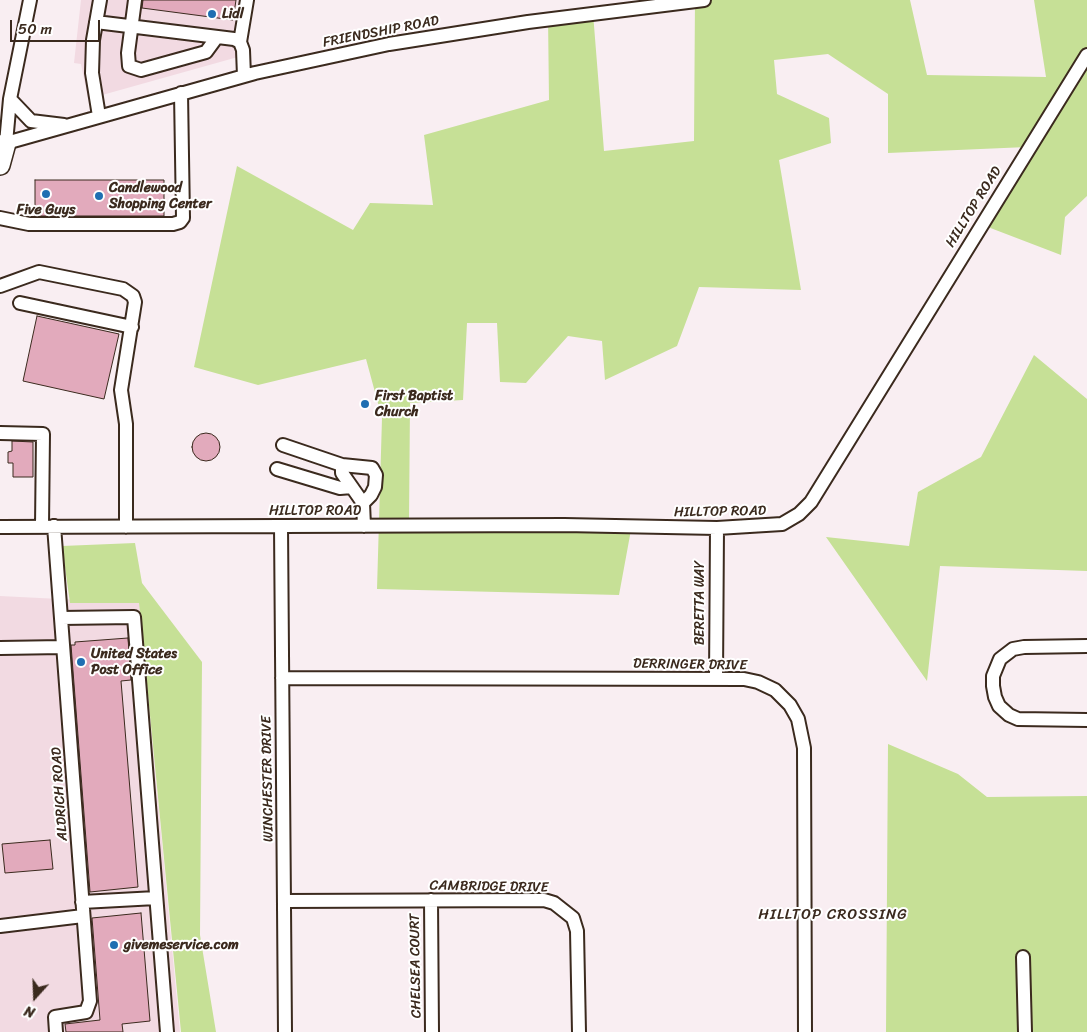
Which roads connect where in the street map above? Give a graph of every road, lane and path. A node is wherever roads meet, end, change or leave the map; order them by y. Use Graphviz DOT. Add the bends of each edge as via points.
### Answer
graph roads {
  1 [pos="30,0"];
  2 [pos="100,0"];
  3 [pos="135,0"];
  4 [pos="247,0"];
  5 [pos="704,0"];
  6 [pos="642,4"];
  7 [pos="96,22"];
  8 [pos="132,26"];
  9 [pos="217,37"];
  10 [pos="240,42"];
  11 [pos="1087,55"];
  12 [pos="244,76"];
  13 [pos="182,93"];
  14 [pos="10,99"];
  15 [pos="99,116"];
  16 [pos="70,126"];
  17 [pos="6,144"];
  18 [pos="0,165"];
  19 [pos="0,218"];
  20 [pos="0,286"];
  21 [pos="20,303"];
  22 [pos="132,327"];
  23 [pos="0,433"];
  24 [pos="283,445"];
  25 [pos="342,465"];
  26 [pos="277,469"];
  27 [pos="352,487"];
  28 [pos="362,503"];
  29 [pos="48,526"];
  30 [pos="281,526"];
  31 [pos="364,526"];
  32 [pos="0,527"];
  33 [pos="126,527"];
  34 [pos="717,528"];
  35 [pos="62,618"];
  36 [pos="1087,646"];
  37 [pos="63,647"];
  38 [pos="0,648"];
  39 [pos="282,678"];
  40 [pos="716,678"];
  41 [pos="1087,720"];
  42 [pos="156,898"];
  43 [pos="431,900"];
  44 [pos="82,902"];
  45 [pos="284,902"];
  46 [pos="83,916"];
  47 [pos="0,926"];
  48 [pos="1023,957"];
  49 [pos="56,1032"];
  50 [pos="167,1032"];
  51 [pos="285,1032"];
  52 [pos="432,1032"];
  53 [pos="579,1032"];
  54 [pos="805,1032"];
  55 [pos="1025,1032"];
  1 -- 14 [label="street"];
  2 -- 7 [label="street"];
  3 -- 8 [label="street"];
  4 -- 10 [label="street"];
  5 -- 6 [label="street, FRIENDSHIP ROAD"];
  6 -- 12 [label="street, FRIENDSHIP ROAD" via="421,39"];
  7 -- 8 [label="street"];
  7 -- 15 [label="street" via="92,73"];
  8 -- 9 [label="street"];
  8 -- 9 [label="street" via="128,66 141,70 206,52"];
  9 -- 10 [label="street"];
  10 -- 12 [label="street"];
  11 -- 34 [label="street, HILLTOP ROAD" via="811,502 782,524"];
  12 -- 13 [label="street, FRIENDSHIP ROAD"];
  13 -- 15 [label="street, FRIENDSHIP ROAD"];
  13 -- 19 [label="street" via="183,218 180,222 29,224"];
  14 -- 16 [label="street, FRIENDSHIP ROAD" via="31,121"];
  14 -- 17 [label="street"];
  15 -- 16 [label="street, FRIENDSHIP ROAD"];
  16 -- 17 [label="street, FRIENDSHIP ROAD"];
  17 -- 18 [label="highway"];
  20 -- 22 [label="street" via="39,272 123,289 133,296 135,302"];
  21 -- 22 [label="street"];
  22 -- 33 [label="street" via="121,390 126,424"];
  23 -- 29 [label="street, ALDRICH ROAD" via="43,434"];
  24 -- 25 [label="street"];
  25 -- 27 [label="street" via="342,474"];
  25 -- 28 [label="street" via="372,468 376,475 371,495"];
  26 -- 27 [label="street" via="340,488"];
  27 -- 28 [label="street"];
  28 -- 31 [label="street"];
  29 -- 32 [label="street, HILLTOP ROAD"];
  29 -- 33 [label="street, HILLTOP ROAD"];
  29 -- 35 [label="street, ALDRICH ROAD"];
  30 -- 31 [label="street, HILLTOP ROAD"];
  30 -- 33 [label="street, HILLTOP ROAD"];
  30 -- 39 [label="street, WINCHESTER DRIVE"];
  31 -- 34 [label="street, HILLTOP ROAD"];
  34 -- 40 [label="street, BERETTA WAY"];
  35 -- 37 [label="street, ALDRICH ROAD"];
  35 -- 42 [label="street" via="134,617"];
  36 -- 41 [label="street" via="1024,646 1013,649 1000,659 994,686 999,706 1018,719"];
  37 -- 38 [label="street"];
  37 -- 44 [label="street, ALDRICH ROAD"];
  39 -- 40 [label="street, DERRINGER DRIVE"];
  39 -- 45 [label="street, WINCHESTER DRIVE"];
  40 -- 54 [label="street, DERRINGER DRIVE" via="744,679 775,690 790,705 802,732"];
  42 -- 44 [label="street"];
  42 -- 50 [label="street"];
  43 -- 45 [label="street, CAMBRIDGE DRIVE"];
  43 -- 52 [label="street, CHELSEA COURT"];
  43 -- 53 [label="street, CAMBRIDGE DRIVE" via="544,900 566,910 575,923 578,937"];
  44 -- 46 [label="street, ALDRICH ROAD"];
  45 -- 51 [label="street, WINCHESTER DRIVE"];
  46 -- 47 [label="street"];
  46 -- 49 [label="street, ALDRICH ROAD" via="89,1009 80,1014 55,1017"];
  48 -- 55 [label="street"];
}
